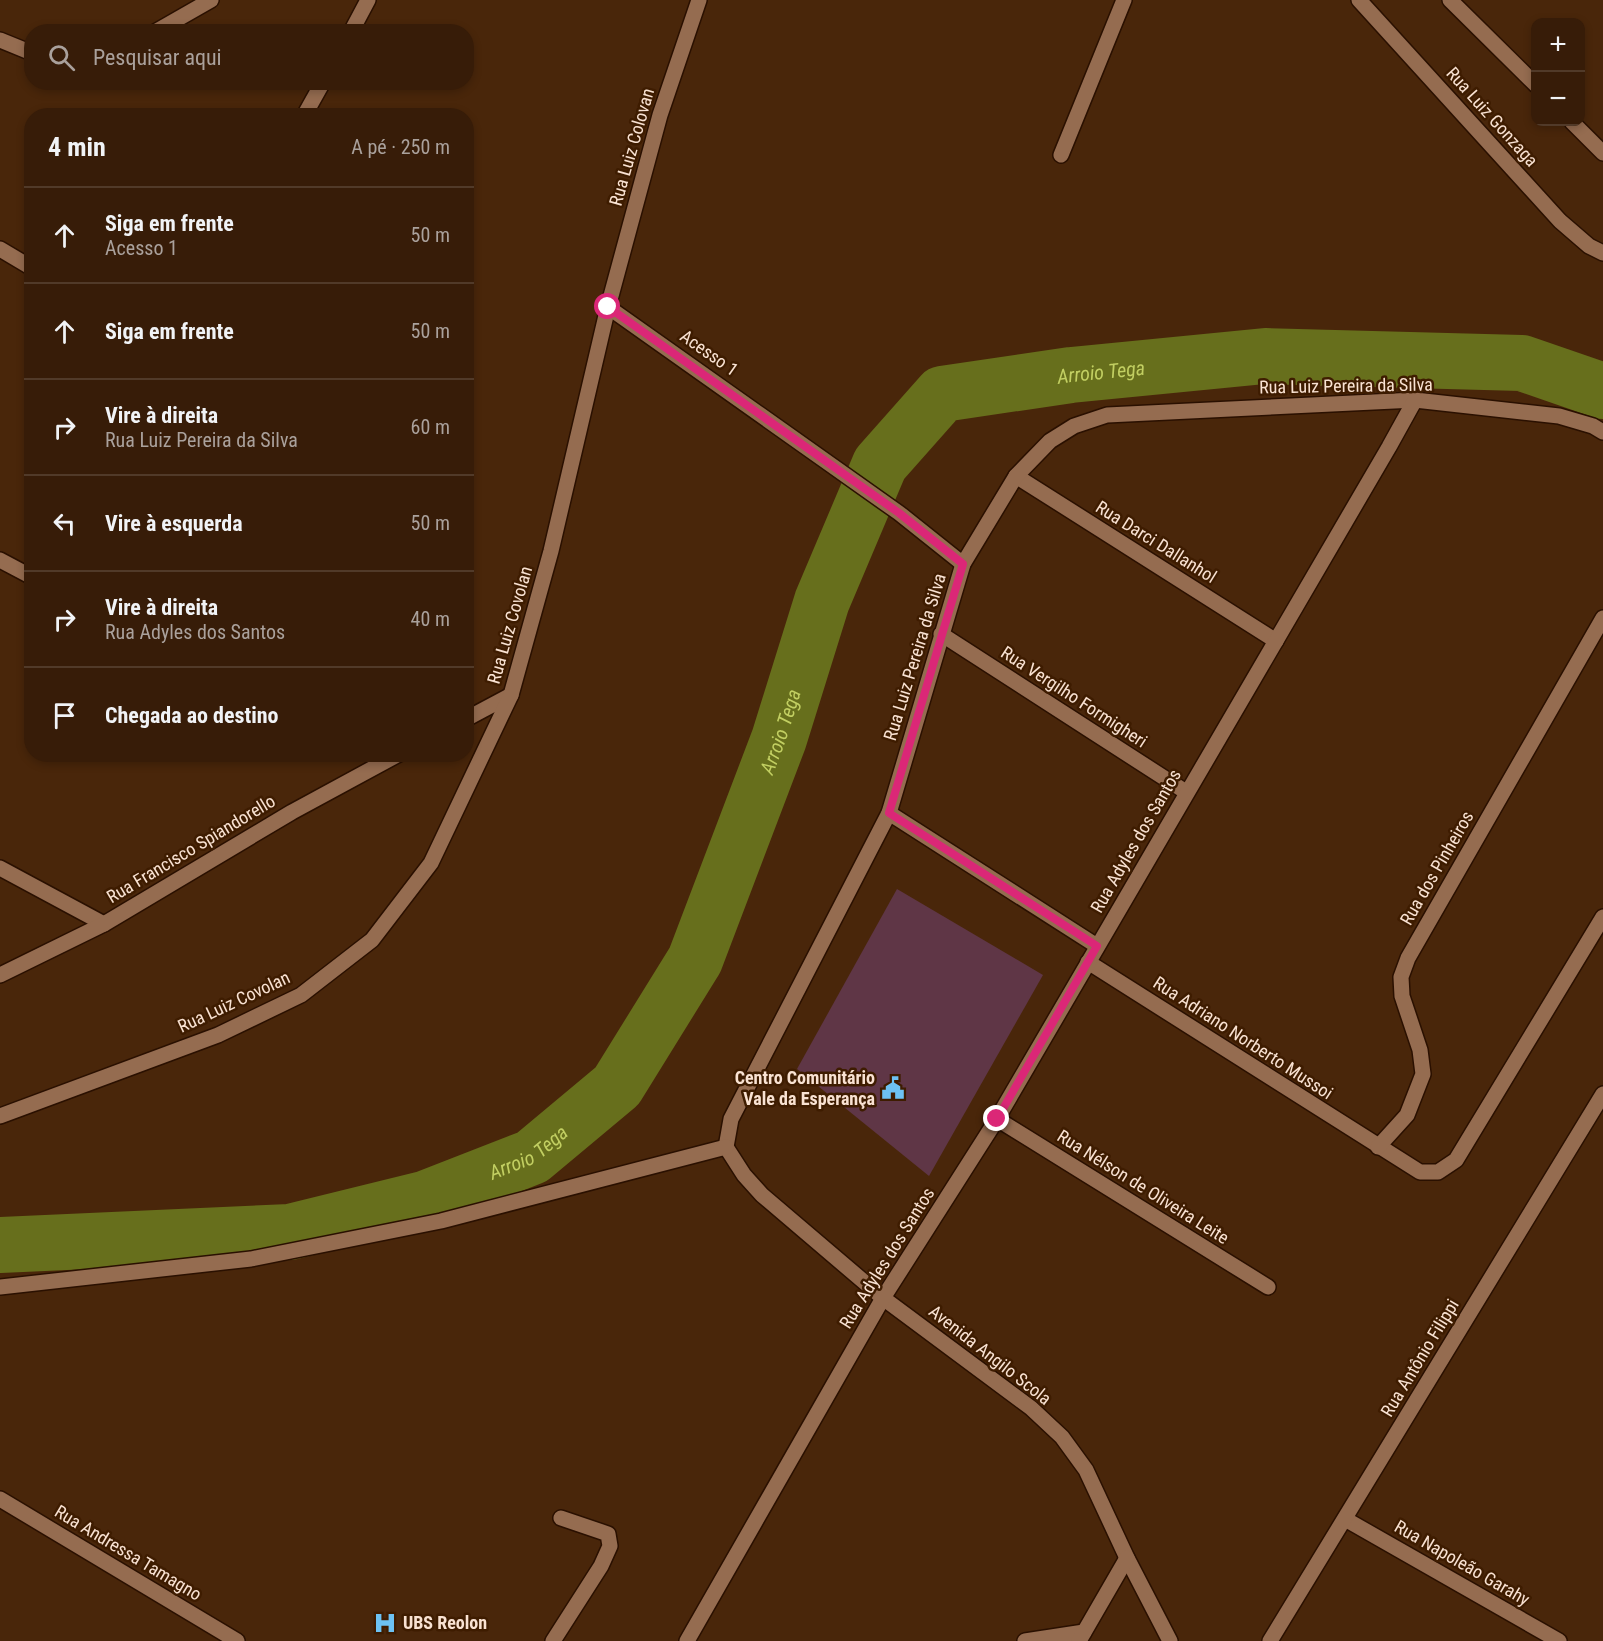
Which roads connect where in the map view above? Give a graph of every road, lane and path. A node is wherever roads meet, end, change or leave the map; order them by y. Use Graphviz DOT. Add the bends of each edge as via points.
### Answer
graph roads {
  1 [pos="211,0"];
  2 [pos="368,0"];
  3 [pos="699,0"];
  4 [pos="1124,0"];
  5 [pos="1359,0"];
  6 [pos="1450,0"];
  7 [pos="169,24"];
  8 [pos="355,24"];
  9 [pos="0,40"];
  10 [pos="24,50"];
  11 [pos="1531,81"];
  12 [pos="318,90"];
  13 [pos="308,108"];
  14 [pos="1576,126"];
  15 [pos="1603,153"];
  16 [pos="1061,154"];
  17 [pos="0,249"];
  18 [pos="1603,253"];
  19 [pos="24,263"];
  20 [pos="608,307"];
  21 [pos="1415,400"];
  22 [pos="1603,432"];
  23 [pos="1016,476"];
  24 [pos="0,560"];
  25 [pos="963,564"];
  26 [pos="24,573"];
  27 [pos="1603,618"];
  28 [pos="941,634"];
  29 [pos="1276,641"];
  30 [pos="511,695"];
  31 [pos="474,714"];
  32 [pos="384,762"];
  33 [pos="1186,792"];
  34 [pos="889,813"];
  35 [pos="0,868"];
  36 [pos="1603,917"];
  37 [pos="104,924"];
  38 [pos="1097,946"];
  39 [pos="1088,962"];
  40 [pos="0,975"];
  41 [pos="1603,1094"];
  42 [pos="0,1116"];
  43 [pos="997,1119"];
  44 [pos="726,1147"];
  45 [pos="1378,1147"];
  46 [pos="0,1287"];
  47 [pos="1268,1287"];
  48 [pos="883,1298"];
  49 [pos="0,1499"];
  50 [pos="561,1518"];
  51 [pos="1345,1519"];
  52 [pos="1127,1558"];
  53 [pos="1081,1636"];
  54 [pos="237,1641"];
  55 [pos="553,1641"];
  56 [pos="687,1641"];
  57 [pos="1025,1641"];
  58 [pos="1170,1641"];
  59 [pos="1270,1641"];
  60 [pos="1559,1641"];
  1 -- 7 [label="street"];
  2 -- 8 [label="street"];
  3 -- 20 [label="street, Rua Luiz Colovan" via="660,115"];
  4 -- 16 [label="street"];
  5 -- 18 [label="street, Rua Luiz Gonzaga" via="1560,221"];
  6 -- 11 [label="street"];
  9 -- 10 [label="street"];
  12 -- 13 [label="street"];
  14 -- 15 [label="street"];
  17 -- 19 [label="street"];
  20 -- 25 [label="street, Acesso 1" via="899,513"];
  20 -- 30 [label="street, Rua Luiz Covolan" via="551,551"];
  21 -- 22 [label="street, Rua Luiz Pereira da Silva" via="1559,416"];
  21 -- 23 [label="street, Rua Luiz Pereira da Silva" via="1107,415 1074,426 1050,441"];
  21 -- 29 [label="street, Rua Adyles dos Santos"];
  23 -- 25 [label="street, Rua Luiz Pereira da Silva"];
  23 -- 29 [label="street, Rua Darci Dallanhol"];
  24 -- 26 [label="street"];
  25 -- 28 [label="street, Rua Luiz Pereira da Silva"];
  27 -- 45 [label="street, Rua dos Pinheiros" via="1408,958 1401,977 1402,996 1420,1050 1423,1074 1407,1115"];
  28 -- 33 [label="street, Rua Vergilho Formigheri"];
  28 -- 34 [label="street, Rua Luiz Pereira da Silva"];
  29 -- 33 [label="street, Rua Adyles dos Santos"];
  30 -- 31 [label="street"];
  30 -- 42 [label="street, Rua Luiz Covolan" via="431,863 372,940 301,995 218,1035"];
  32 -- 37 [label="street, Rua Francisco Spiandorello"];
  33 -- 38 [label="street, Rua Adyles dos Santos"];
  34 -- 38 [label="street"];
  34 -- 44 [label="street, Rua Luiz Pereira da Silva" via="731,1119"];
  35 -- 37 [label="street"];
  36 -- 45 [label="street, Rua Adriano Norberto Mussoi" via="1456,1160 1438,1172 1420,1172"];
  37 -- 40 [label="street, Rua Francisco Spiandorello"];
  38 -- 39 [label="street, Rua Adyles dos Santos"];
  39 -- 43 [label="street, Rua Adyles dos Santos"];
  39 -- 45 [label="street, Rua Adriano Norberto Mussoi"];
  41 -- 51 [label="street, Rua Antônio Filippi"];
  43 -- 47 [label="street, Rua Nélson de Oliveira Leite"];
  43 -- 48 [label="street, Rua Adyles dos Santos"];
  44 -- 46 [label="street" via="441,1221 251,1259"];
  44 -- 48 [label="street, Avenida Angilo Scola" via="762,1195"];
  48 -- 52 [label="street, Avenida Angilo Scola" via="1031,1408 1062,1437 1086,1470"];
  48 -- 56 [label="street, Rua Adyles dos Santos"];
  49 -- 54 [label="street, Rua Andressa Tamagno"];
  50 -- 55 [label="street" via="608,1533 610,1546"];
  51 -- 59 [label="street, Rua Antônio Filippi"];
  51 -- 60 [label="street, Rua Napoleão Garahy"];
  52 -- 53 [label="street"];
  52 -- 58 [label="street, Avenida Angilo Scola"];
  53 -- 57 [label="street"];
}
